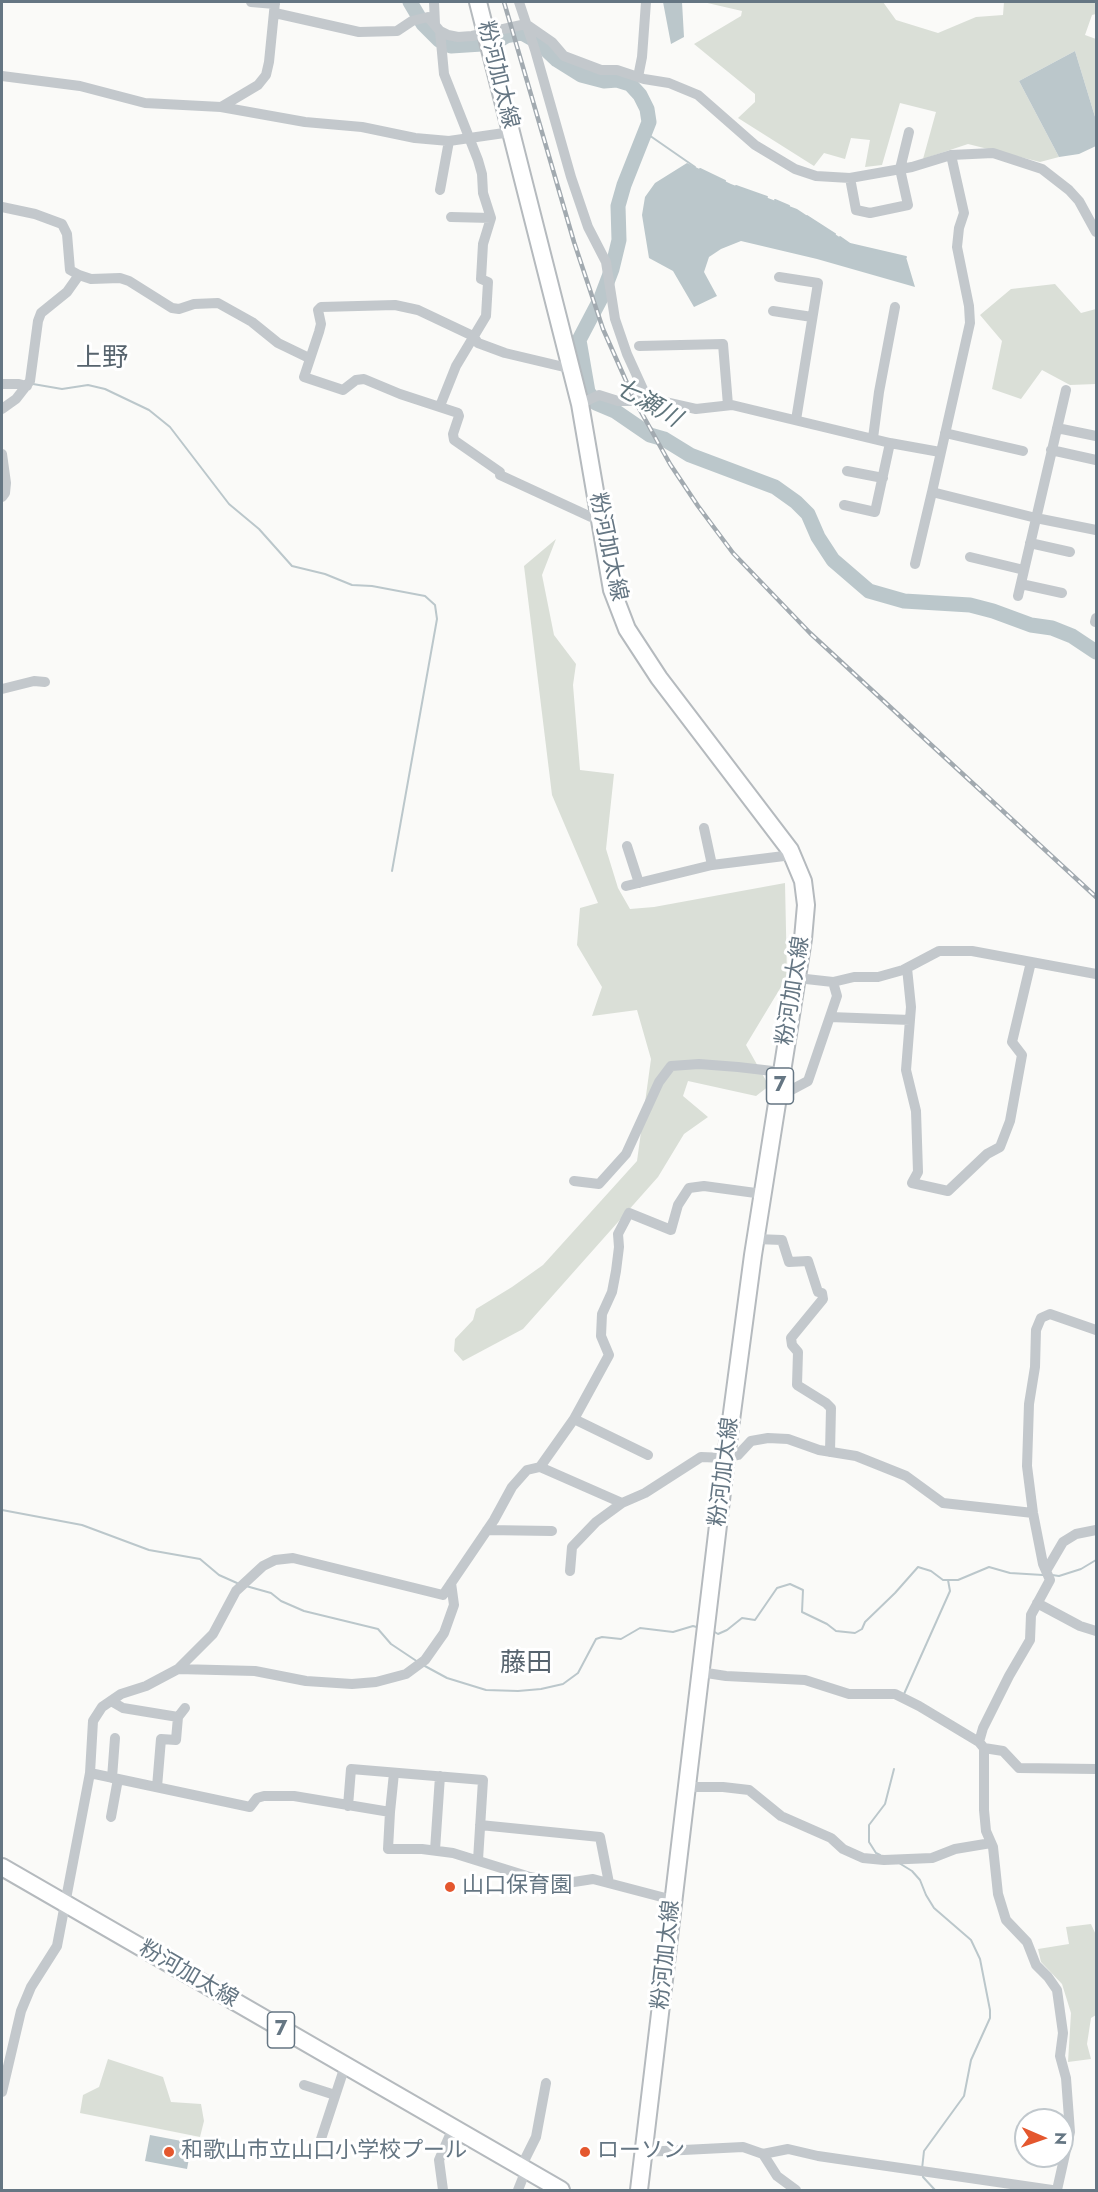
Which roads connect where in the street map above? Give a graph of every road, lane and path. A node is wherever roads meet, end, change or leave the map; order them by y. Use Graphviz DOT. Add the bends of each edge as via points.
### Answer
graph roads {
  1 [pos="251,2"];
  2 [pos="434,2"];
  3 [pos="478,2"];
  4 [pos="519,2"];
  5 [pos="646,2"];
  6 [pos="275,6"];
  7 [pos="434,29"];
  8 [pos="529,33"];
  9 [pos="488,40"];
  10 [pos="2,76"];
  11 [pos="638,77"];
  12 [pos="221,107"];
  13 [pos="511,132"];
  14 [pos="909,132"];
  15 [pos="470,139"];
  16 [pos="449,141"];
  17 [pos="951,155"];
  18 [pos="900,169"];
  19 [pos="850,178"];
  20 [pos="440,190"];
  21 [pos="2,207"];
  22 [pos="452,217"];
  23 [pos="491,218"];
  24 [pos="1096,232"];
  25 [pos="79,275"];
  26 [pos="779,276"];
  27 [pos="894,307"];
  28 [pos="773,311"];
  29 [pos="812,317"];
  30 [pos="473,336"];
  31 [pos="639,346"];
  32 [pos="309,358"];
  33 [pos="570,366"];
  34 [pos="2,384"];
  35 [pos="28,384"];
  36 [pos="1066,390"];
  37 [pos="647,398"];
  38 [pos="580,405"];
  39 [pos="728,405"];
  40 [pos="440,406"];
  41 [pos="2,409"];
  42 [pos="796,420"];
  43 [pos="1057,428"];
  44 [pos="945,433"];
  45 [pos="1096,436"];
  46 [pos="873,438"];
  47 [pos="890,443"];
  48 [pos="1052,450"];
  49 [pos="940,452"];
  50 [pos="1023,452"];
  51 [pos="2,454"];
  52 [pos="1096,460"];
  53 [pos="847,471"];
  54 [pos="883,478"];
  55 [pos="932,492"];
  56 [pos="2,497"];
  57 [pos="844,505"];
  58 [pos="599,516"];
  59 [pos="1036,518"];
  60 [pos="1096,531"];
  61 [pos="1030,543"];
  62 [pos="1070,552"];
  63 [pos="970,557"];
  64 [pos="915,564"];
  65 [pos="1024,570"];
  66 [pos="1021,584"];
  67 [pos="1062,593"];
  68 [pos="1018,596"];
  69 [pos="45,682"];
  70 [pos="2,689"];
  71 [pos="704,828"];
  72 [pos="627,846"];
  73 [pos="792,855"];
  74 [pos="712,865"];
  75 [pos="639,882"];
  76 [pos="626,886"];
  77 [pos="1031,962"];
  78 [pos="907,968"];
  79 [pos="1096,974"];
  80 [pos="797,978"];
  81 [pos="833,982"];
  82 [pos="830,1017"];
  83 [pos="910,1020"];
  84 [pos="781,1072"];
  85 [pos="778,1097"];
  86 [pos="573,1181"];
  87 [pos="763,1194"];
  88 [pos="756,1239"];
  89 [pos="1096,1330"];
  90 [pos="574,1419"];
  91 [pos="831,1452"];
  92 [pos="648,1455"];
  93 [pos="726,1458"];
  94 [pos="540,1467"];
  95 [pos="622,1503"];
  96 [pos="1033,1513"];
  97 [pos="488,1530"];
  98 [pos="1096,1530"];
  99 [pos="552,1531"];
  100 [pos="570,1571"];
  101 [pos="1046,1571"];
  102 [pos="451,1583"];
  103 [pos="1036,1603"];
  104 [pos="1096,1631"];
  105 [pos="178,1669"];
  106 [pos="700,1672"];
  107 [pos="111,1701"];
  108 [pos="116,1738"];
  109 [pos="981,1745"];
  110 [pos="1096,1769"];
  111 [pos="90,1773"];
  112 [pos="394,1773"];
  113 [pos="440,1776"];
  114 [pos="115,1778"];
  115 [pos="157,1787"];
  116 [pos="687,1787"];
  117 [pos="348,1806"];
  118 [pos="390,1812"];
  119 [pos="111,1817"];
  120 [pos="480,1825"];
  121 [pos="991,1843"];
  122 [pos="435,1850"];
  123 [pos="478,1860"];
  124 [pos="2,1867"];
  125 [pos="609,1883"];
  126 [pos="673,1900"];
  127 [pos="65,1905"];
  128 [pos="345,2066"];
  129 [pos="546,2083"];
  130 [pos="304,2085"];
  131 [pos="2,2092"];
  132 [pos="335,2095"];
  133 [pos="453,2128"];
  134 [pos="321,2139"];
  135 [pos="644,2152"];
  136 [pos="763,2154"];
  137 [pos="523,2168"];
  138 [pos="985,2186"];
  139 [pos="443,2190"];
  140 [pos="518,2190"];
  141 [pos="561,2190"];
  142 [pos="639,2190"];
  143 [pos="796,2190"];
  144 [pos="1052,2190"];
  145 [pos="1057,2190"];
  1 -- 6 [label="street"];
  2 -- 7 [label="street"];
  3 -- 9 [label="main road, 粉河加太線 / 7"];
  4 -- 8 [label="street"];
  5 -- 11 [label="street"];
  6 -- 7 [label="street" via="359,32 397,31 412,21"];
  6 -- 12 [label="street" via="266,75 258,85"];
  7 -- 9 [label="street" via="448,35"];
  7 -- 15 [label="street" via="444,74"];
  8 -- 9 [label="street"];
  8 -- 11 [label="street" via="552,42 564,56 601,70"];
  8 -- 37 [label="street" via="588,227 606,262 615,319"];
  9 -- 13 [label="main road, 粉河加太線 / 7"];
  10 -- 12 [label="street" via="80,86 145,103"];
  11 -- 19 [label="street" via="669,83 698,95 755,145 795,169 816,176"];
  12 -- 16 [label="street"];
  13 -- 15 [label="street"];
  13 -- 33 [label="main road, 粉河加太線 / 7"];
  14 -- 18 [label="street"];
  15 -- 16 [label="street"];
  15 -- 23 [label="street"];
  16 -- 20 [label="street"];
  17 -- 18 [label="street"];
  17 -- 24 [label="street" via="993,153 1041,169 1079,201"];
  17 -- 44 [label="street" via="964,213 957,248 970,323"];
  18 -- 19 [label="street"];
  18 -- 19 [label="street" via="908,205 870,213 856,210"];
  21 -- 25 [label="street" via="62,224 67,234 70,270"];
  22 -- 23 [label="street"];
  23 -- 30 [label="street" via="483,244 481,279 488,282 486,316"];
  25 -- 32 [label="street" via="129,281 172,308 218,303 252,322 278,343"];
  25 -- 35 [label="street" via="67,292 41,313"];
  26 -- 29 [label="street" via="818,283"];
  27 -- 46 [label="street"];
  28 -- 29 [label="street"];
  29 -- 42 [label="street"];
  30 -- 32 [label="street" via="418,310 395,305 321,307 321,324"];
  30 -- 33 [label="street" via="478,343 505,352"];
  30 -- 40 [label="street"];
  31 -- 39 [label="street" via="723,344"];
  32 -- 40 [label="street" via="304,377 339,390 364,379"];
  33 -- 38 [label="main road, 粉河加太線 / 7"];
  34 -- 35 [label="street"];
  35 -- 41 [label="street"];
  36 -- 43 [label="street"];
  37 -- 38 [label="street" via="618,401 598,395"];
  37 -- 39 [label="street" via="696,409"];
  38 -- 58 [label="main road, 粉河加太線 / 7"];
  39 -- 42 [label="street"];
  40 -- 58 [label="street" via="458,413 454,440 500,475 591,517"];
  42 -- 46 [label="street"];
  43 -- 45 [label="street"];
  43 -- 48 [label="street"];
  44 -- 49 [label="street"];
  44 -- 50 [label="street"];
  46 -- 47 [label="street"];
  47 -- 49 [label="street"];
  47 -- 54 [label="street"];
  48 -- 52 [label="street"];
  48 -- 59 [label="street"];
  49 -- 55 [label="street"];
  51 -- 56 [label="street" via="6,483"];
  53 -- 54 [label="street"];
  54 -- 57 [label="street" via="875,512"];
  55 -- 59 [label="street"];
  55 -- 64 [label="street"];
  58 -- 73 [label="main road, 粉河加太線 / 7" via="612,590 627,629 659,678"];
  59 -- 60 [label="street"];
  59 -- 61 [label="street"];
  61 -- 62 [label="street"];
  61 -- 65 [label="street"];
  63 -- 65 [label="street"];
  65 -- 66 [label="street"];
  66 -- 67 [label="street"];
  66 -- 68 [label="street"];
  69 -- 70 [label="street"];
  71 -- 74 [label="street"];
  72 -- 75 [label="street"];
  73 -- 74 [label="street"];
  73 -- 80 [label="main road, 粉河加太線 / 7" via="803,881 806,905"];
  74 -- 75 [label="street"];
  75 -- 76 [label="street"];
  77 -- 78 [label="street" via="972,951 939,951"];
  77 -- 79 [label="street"];
  77 -- 83 [label="street" via="1012,1042 1022,1054 1007,1130 1000,1147 987,1154 948,1191 912,1183 918,1172 916,1111 906,1070"];
  78 -- 81 [label="street" via="878,977"];
  78 -- 83 [label="street"];
  80 -- 81 [label="street"];
  80 -- 84 [label="main road, 粉河加太線 / 7"];
  81 -- 82 [label="street" via="837,996"];
  82 -- 83 [label="street"];
  82 -- 85 [label="street" via="808,1081"];
  84 -- 85 [label="main road, 粉河加太線 / 7"];
  84 -- 86 [label="street" via="699,1064 671,1066 659,1082 626,1154 599,1184"];
  85 -- 87 [label="main road, 粉河加太線 / 7"];
  87 -- 88 [label="main road, 粉河加太線 / 7"];
  87 -- 90 [label="street" via="704,1186 689,1188 678,1205 671,1230 629,1213 618,1234 612,1292 602,1314 601,1336 609,1355"];
  88 -- 91 [label="street" via="782,1240 789,1262 808,1261 818,1292 822,1293 823,1299 791,1338 798,1352 796,1385 831,1408"];
  88 -- 93 [label="main road, 粉河加太線 / 7"];
  89 -- 96 [label="street" via="1050,1314 1041,1318 1036,1330 1027,1466"];
  90 -- 92 [label="street"];
  90 -- 94 [label="street"];
  91 -- 93 [label="street" via="788,1439 768,1438 751,1441 738,1455"];
  91 -- 96 [label="street" via="856,1456 906,1476 943,1503"];
  93 -- 95 [label="street" via="701,1457"];
  93 -- 106 [label="main road, 粉河加太線 / 7"];
  94 -- 95 [label="street"];
  94 -- 97 [label="street" via="527,1470 512,1486"];
  95 -- 100 [label="street" via="572,1547"];
  96 -- 101 [label="street"];
  97 -- 99 [label="street"];
  97 -- 102 [label="street"];
  98 -- 101 [label="street" via="1076,1534 1063,1542"];
  101 -- 103 [label="street" via="1050,1580"];
  102 -- 105 [label="street" via="443,1595 293,1558 275,1560 236,1591 213,1634"];
  102 -- 105 [label="street" via="454,1605 444,1633 425,1660 406,1674 352,1683 306,1681 255,1671"];
  103 -- 104 [label="street"];
  103 -- 109 [label="street" via="1031,1615 1030,1640 983,1728"];
  105 -- 107 [label="street"];
  106 -- 109 [label="street" via="805,1680 849,1694 895,1694"];
  106 -- 116 [label="main road, 粉河加太線 / 7"];
  107 -- 111 [label="street" via="93,1721"];
  107 -- 115 [label="street" via="123,1708 182,1712 176,1740 161,1739"];
  108 -- 114 [label="street"];
  109 -- 110 [label="street" via="1003,1751 1019,1768"];
  109 -- 121 [label="street" via="986,1831"];
  111 -- 114 [label="street"];
  111 -- 127 [label="street"];
  112 -- 113 [label="street"];
  112 -- 117 [label="street" via="351,1769"];
  112 -- 118 [label="street"];
  113 -- 120 [label="street" via="483,1780"];
  113 -- 122 [label="street"];
  114 -- 115 [label="street"];
  114 -- 119 [label="street"];
  115 -- 117 [label="street" via="250,1807 257,1798 274,1796"];
  116 -- 121 [label="street" via="749,1790 781,1816 831,1838 862,1858 932,1858 955,1849"];
  116 -- 126 [label="main road, 粉河加太線 / 7"];
  117 -- 118 [label="street"];
  118 -- 122 [label="street" via="388,1849"];
  120 -- 123 [label="street"];
  120 -- 125 [label="street" via="600,1837"];
  121 -- 145 [label="street" via="1006,1920 1027,1942 1036,1965 1057,1990 1063,2032 1060,2056 1066,2078 1070,2132"];
  122 -- 123 [label="street"];
  123 -- 125 [label="street" via="561,1884 593,1879"];
  124 -- 127 [label="main road, 粉河加太線 / 7"];
  125 -- 126 [label="street"];
  126 -- 135 [label="main road, 粉河加太線 / 7"];
  127 -- 128 [label="main road, 粉河加太線 / 7"];
  127 -- 131 [label="street" via="57,1946 21,2011"];
  128 -- 132 [label="street"];
  128 -- 133 [label="main road, 粉河加太線 / 7"];
  129 -- 137 [label="street" via="536,2137"];
  130 -- 132 [label="street"];
  132 -- 134 [label="street"];
  133 -- 137 [label="main road, 粉河加太線 / 7"];
  133 -- 139 [label="street" via="439,2160"];
  135 -- 136 [label="street" via="743,2147"];
  135 -- 142 [label="main road, 粉河加太線 / 7"];
  136 -- 138 [label="street" via="788,2149"];
  136 -- 143 [label="street" via="777,2176"];
  137 -- 140 [label="street"];
  137 -- 141 [label="main road, 粉河加太線 / 7"];
  138 -- 144 [label="street"];
}
